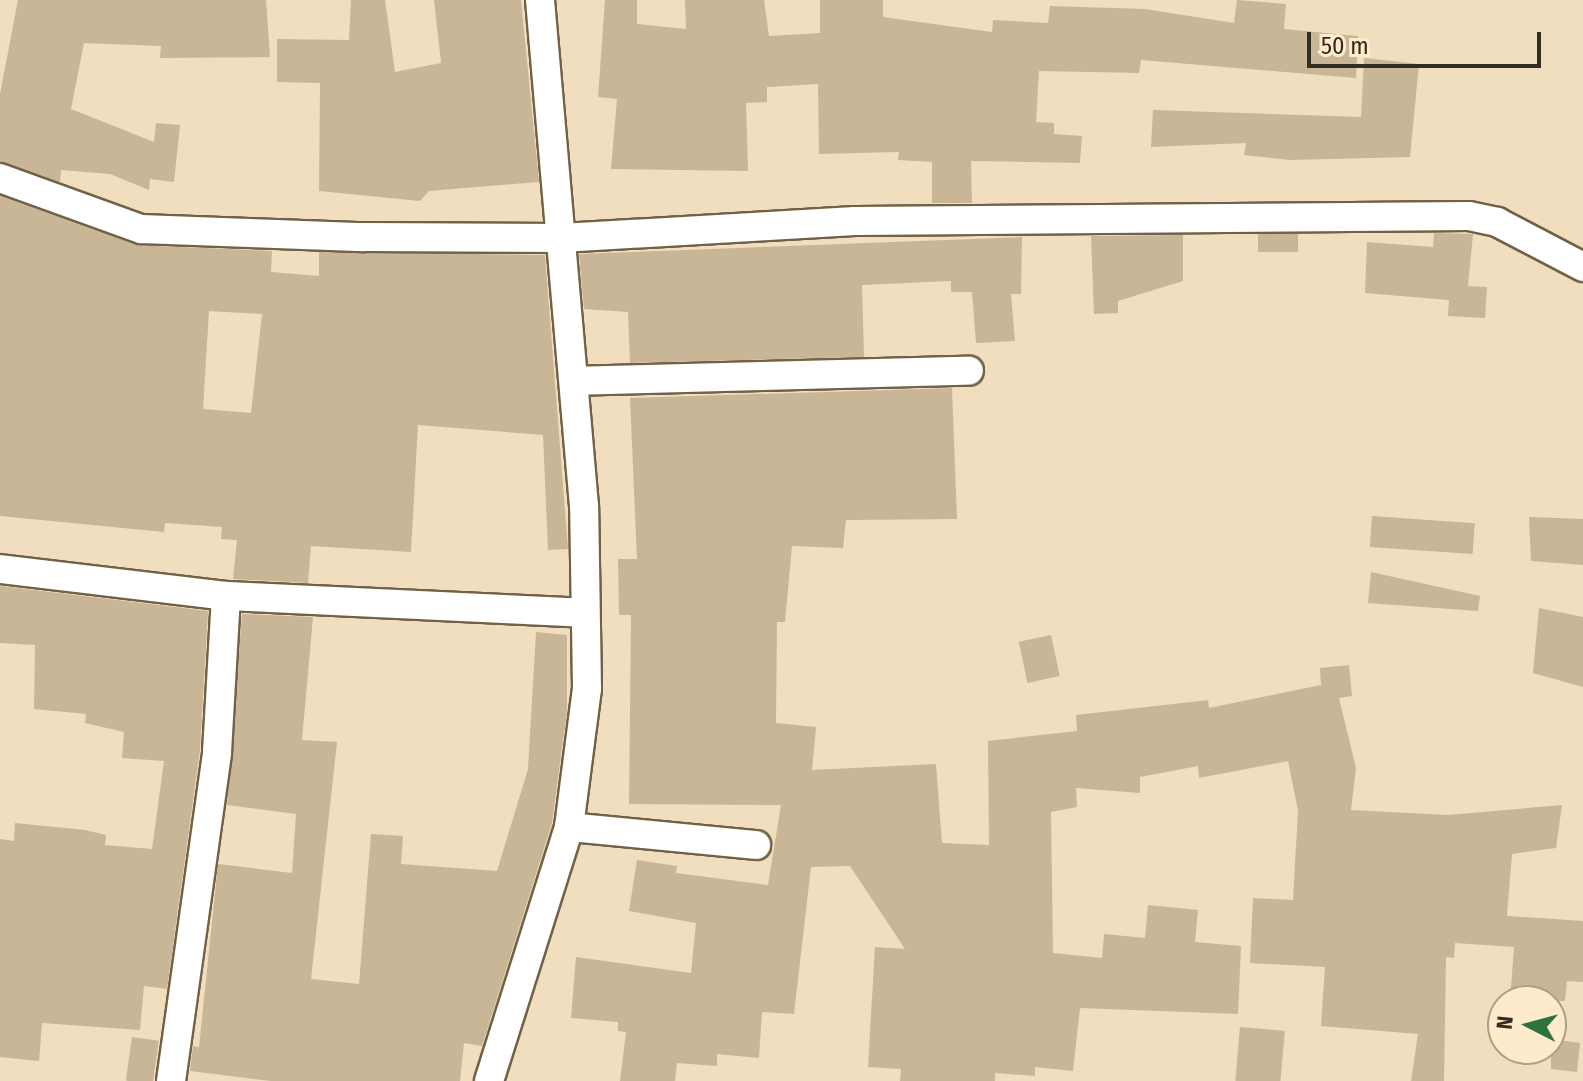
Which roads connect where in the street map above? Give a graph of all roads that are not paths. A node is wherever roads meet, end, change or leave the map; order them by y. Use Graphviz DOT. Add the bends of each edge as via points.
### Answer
graph roads {
  1 [pos="540,0"];
  2 [pos="0,178"];
  3 [pos="561,238"];
  4 [pos="1583,267"];
  5 [pos="969,371"];
  6 [pos="574,381"];
  7 [pos="0,569"];
  8 [pos="226,596"];
  9 [pos="585,613"];
  10 [pos="569,827"];
  11 [pos="756,845"];
  12 [pos="171,1081"];
  13 [pos="489,1081"];
  1 -- 3 [label="street"];
  2 -- 3 [label="street" via="141,229"];
  3 -- 4 [label="street" via="855,221 1469,216 1497,222"];
  3 -- 6 [label="street"];
  5 -- 6 [label="street"];
  6 -- 9 [label="street"];
  7 -- 8 [label="street"];
  8 -- 9 [label="street"];
  8 -- 12 [label="street" via="217,752"];
  9 -- 10 [label="street" via="587,689"];
  10 -- 11 [label="street"];
  10 -- 13 [label="street"];
}
